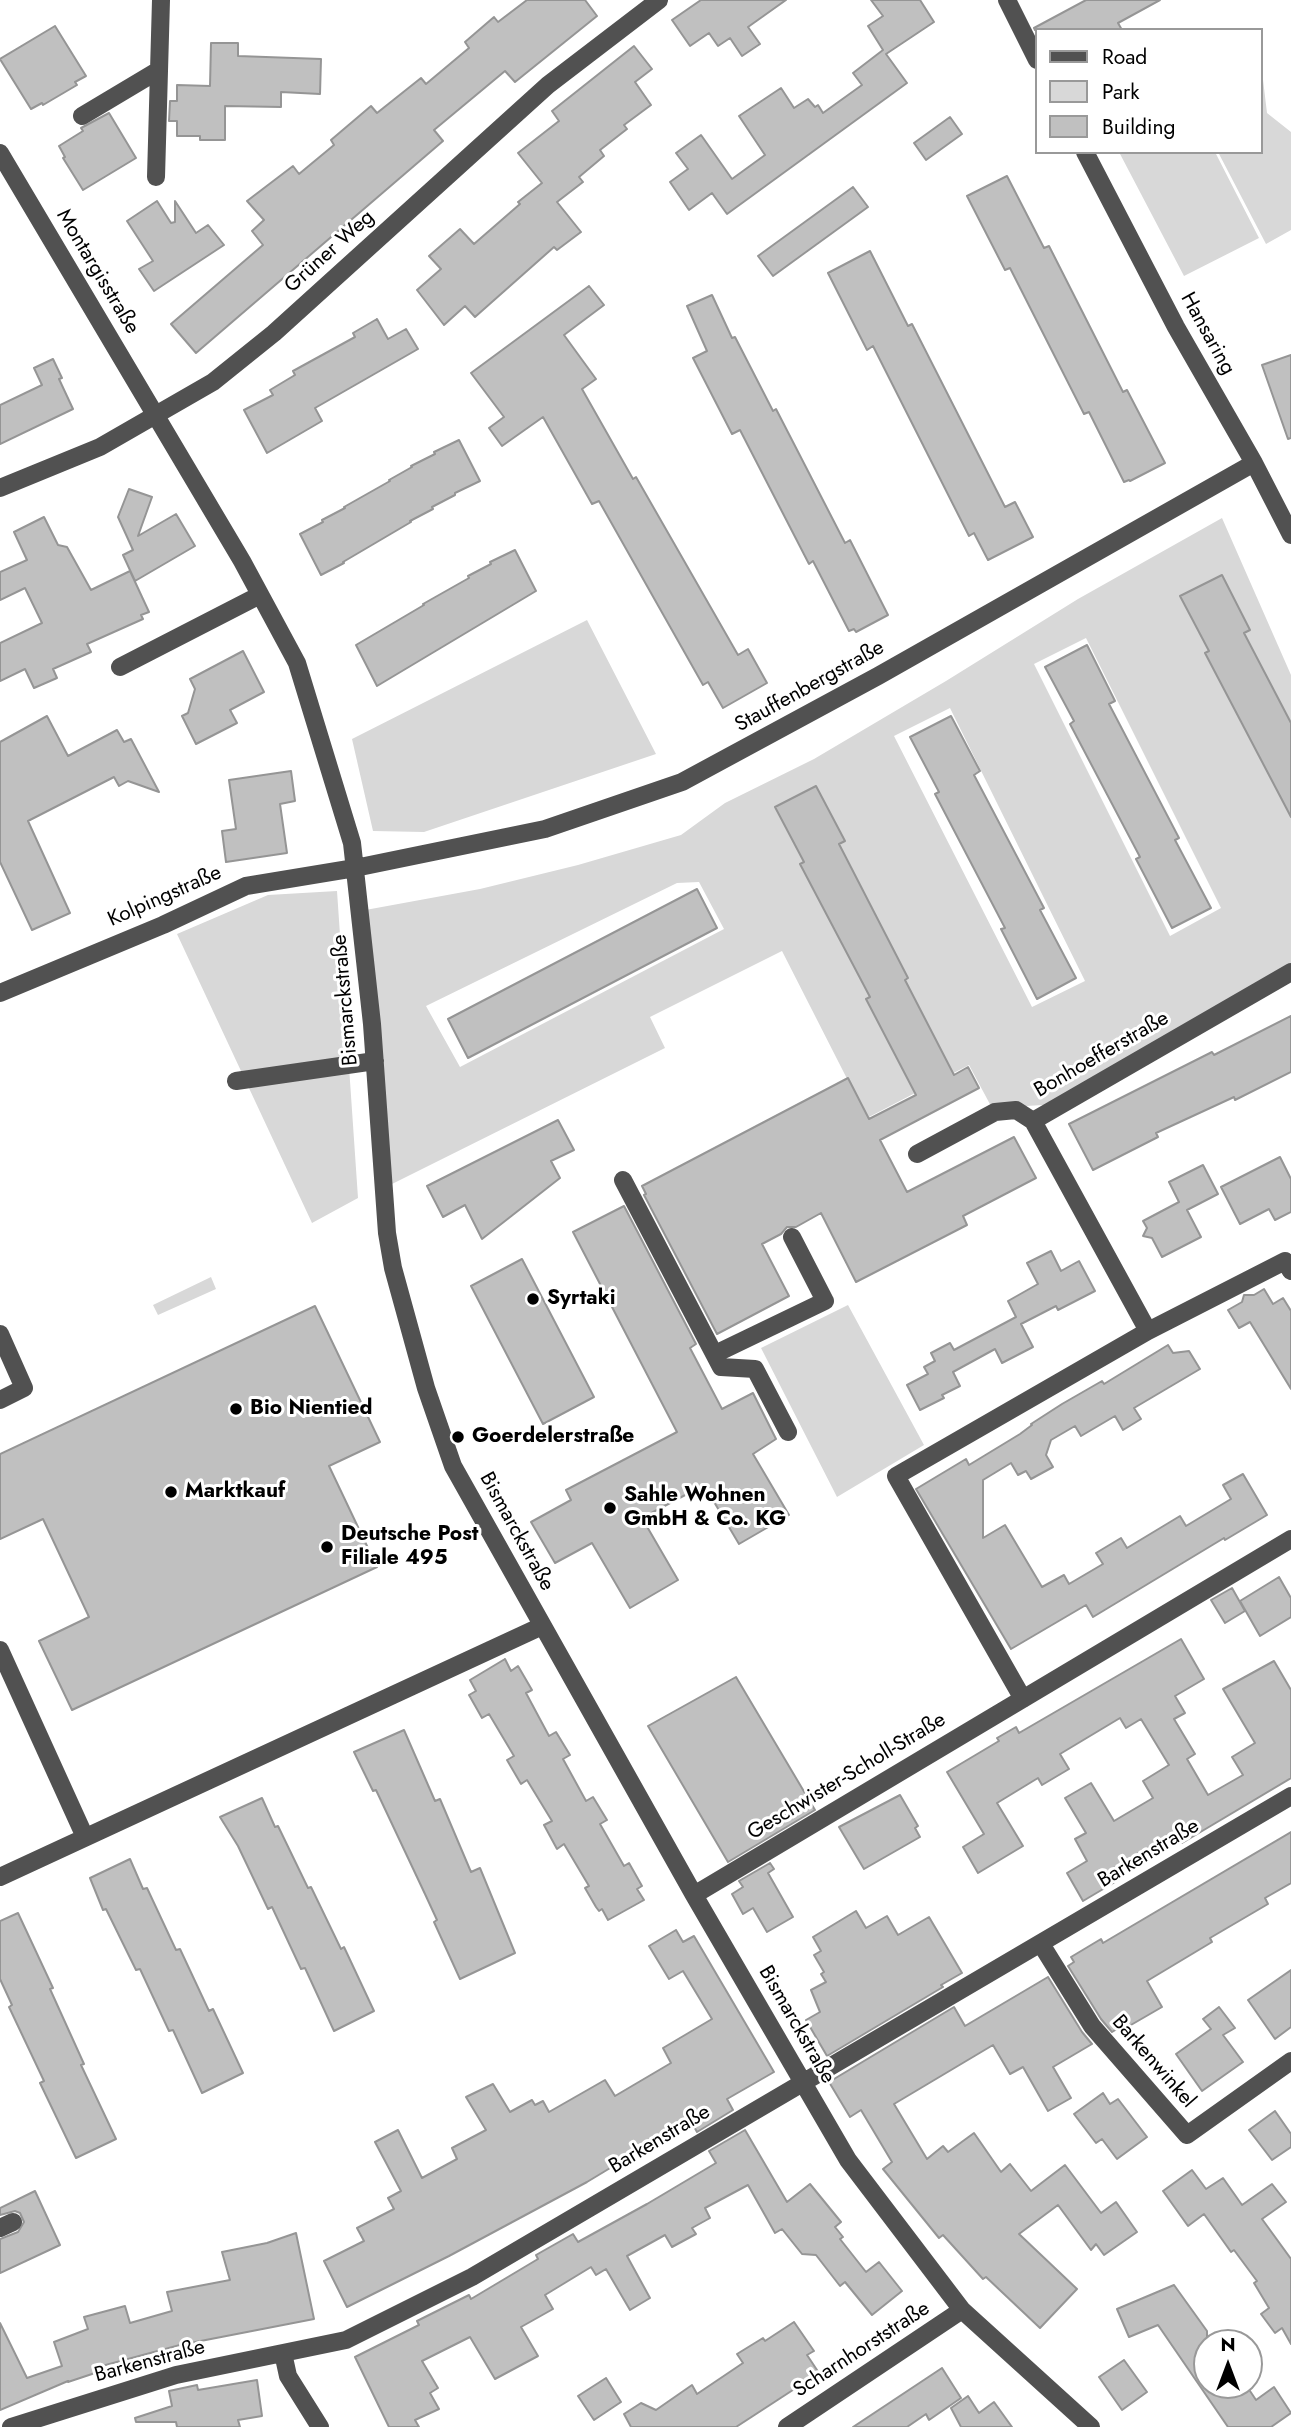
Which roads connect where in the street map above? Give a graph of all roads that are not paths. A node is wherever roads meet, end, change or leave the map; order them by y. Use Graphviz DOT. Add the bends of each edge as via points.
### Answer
graph roads {
  1 [pos="161,0"];
  2 [pos="659,0"];
  3 [pos="1013,2"];
  4 [pos="1036,58"];
  5 [pos="159,70"];
  6 [pos="82,116"];
  7 [pos="0,153"];
  8 [pos="1086,154"];
  9 [pos="156,177"];
  10 [pos="155,413"];
  11 [pos="1254,463"];
  12 [pos="0,488"];
  13 [pos="1291,535"];
  14 [pos="260,595"];
  15 [pos="120,667"];
  16 [pos="355,867"];
  17 [pos="1291,972"];
  18 [pos="0,993"];
  19 [pos="374,1061"];
  20 [pos="236,1081"];
  21 [pos="1033,1121"];
  22 [pos="917,1154"];
  23 [pos="623,1180"];
  24 [pos="792,1237"];
  25 [pos="1291,1271"];
  26 [pos="1148,1331"];
  27 [pos="0,1334"];
  28 [pos="715,1354"];
  29 [pos="0,1399"];
  30 [pos="788,1432"];
  31 [pos="1291,1539"];
  32 [pos="542,1626"];
  33 [pos="0,1650"];
  34 [pos="1023,1699"];
  35 [pos="1291,1796"];
  36 [pos="85,1837"];
  37 [pos="0,1877"];
  38 [pos="694,1895"];
  39 [pos="1041,1944"];
  40 [pos="1291,2061"];
  41 [pos="802,2082"];
  42 [pos="962,2311"];
  43 [pos="284,2353"];
  44 [pos="11,2427"];
  45 [pos="320,2427"];
  46 [pos="787,2427"];
  47 [pos="1091,2427"];
  1 -- 5 [label="street"];
  2 -- 10 [label="street, Grüner Weg" via="548,85 274,333 213,382"];
  3 -- 4 [label="street"];
  5 -- 6 [label="street"];
  5 -- 9 [label="street"];
  7 -- 10 [label="street, Montargisstraße"];
  8 -- 11 [label="street, Hansaring" via="1176,327"];
  10 -- 12 [label="street, Grüner Weg" via="100,447"];
  10 -- 14 [label="street, Bismarckstraße"];
  11 -- 13 [label="street, Hansaring"];
  11 -- 16 [label="street, Stauffenbergstraße" via="682,782 545,829"];
  14 -- 15 [label="street"];
  14 -- 16 [label="street, Bismarckstraße" via="297,663"];
  16 -- 18 [label="street, Kolpingstraße" via="246,886"];
  16 -- 19 [label="street, Bismarckstraße"];
  17 -- 21 [label="street, Bonhoefferstraße"];
  19 -- 20 [label="street"];
  19 -- 32 [label="street, Bismarckstraße" via="387,1233 426,1388 453,1466"];
  21 -- 22 [label="street" via="1016,1110 995,1112"];
  21 -- 26 [label="street, Bonhoefferstraße"];
  23 -- 28 [label="street"];
  24 -- 28 [label="street" via="825,1301"];
  25 -- 26 [label="street" via="1285,1261"];
  26 -- 34 [label="street" via="896,1476"];
  27 -- 29 [label="street" via="24,1388"];
  28 -- 30 [label="street" via="722,1367 755,1369"];
  31 -- 34 [label="street, Geschwister-Scholl-Straße"];
  32 -- 36 [label="street"];
  32 -- 38 [label="street, Bismarckstraße"];
  33 -- 36 [label="street"];
  34 -- 38 [label="street, Geschwister-Scholl-Straße"];
  35 -- 39 [label="street, Barkenstraße"];
  36 -- 37 [label="street"];
  38 -- 41 [label="street, Bismarckstraße"];
  39 -- 40 [label="street, Barkenwinkel" via="1093,2026 1187,2135"];
  39 -- 41 [label="street, Barkenstraße"];
  41 -- 42 [label="street, Bismarckstraße" via="848,2160"];
  41 -- 43 [label="street, Barkenstraße" via="472,2277 346,2340"];
  42 -- 46 [label="street, Scharnhorststraße"];
  42 -- 47 [label="street, Bismarckstraße"];
  43 -- 44 [label="street, Barkenstraße" via="176,2375"];
  43 -- 45 [label="street" via="289,2376"];
}
